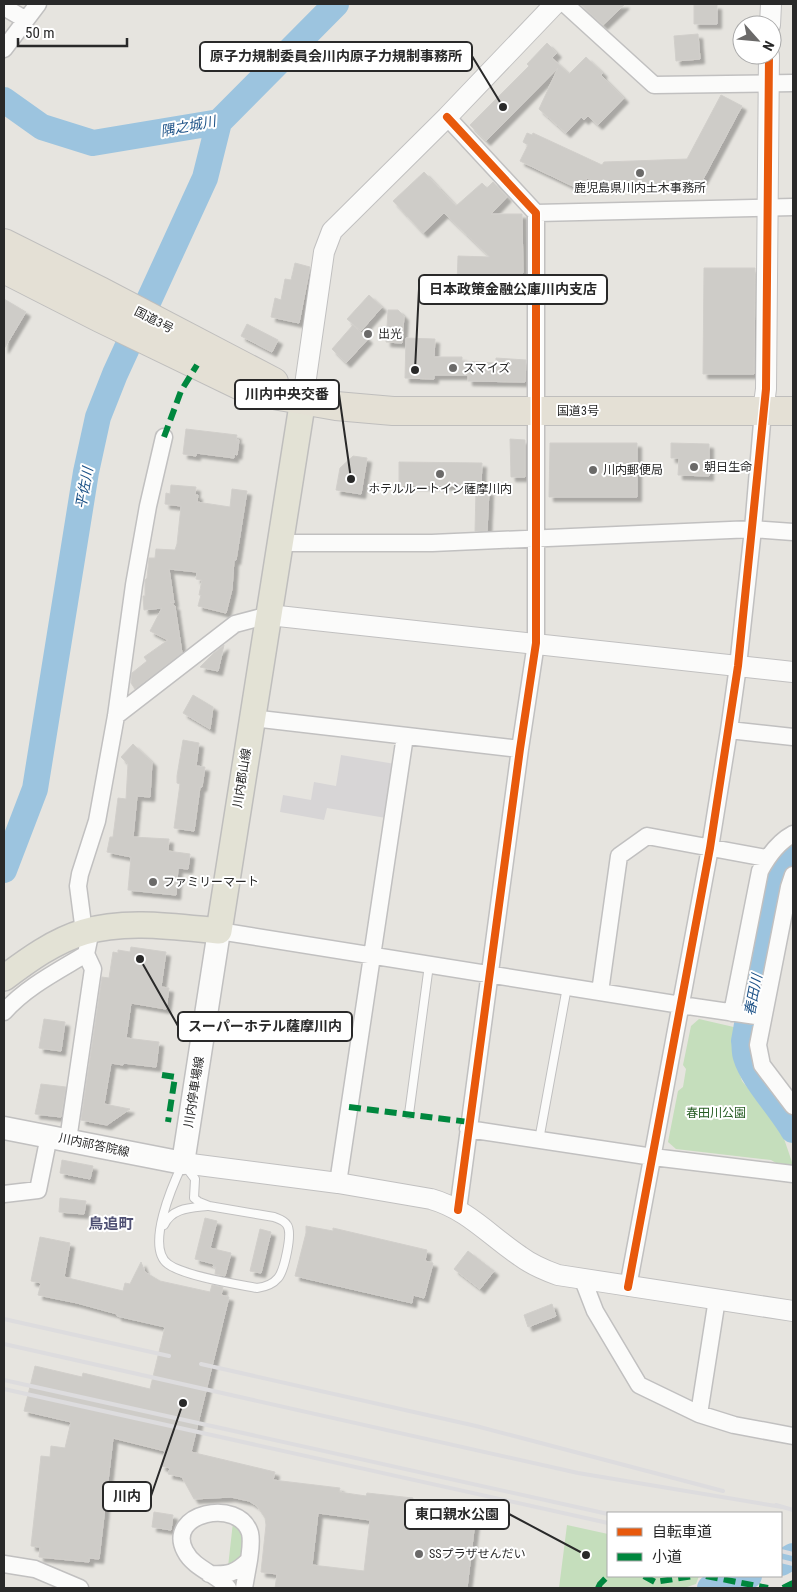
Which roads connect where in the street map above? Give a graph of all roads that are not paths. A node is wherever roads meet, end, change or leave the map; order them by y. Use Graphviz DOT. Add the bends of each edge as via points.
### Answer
graph roads {
  1 [pos="38,4"];
  2 [pos="555,4"];
  3 [pos="565,4"];
  4 [pos="4,7"];
  5 [pos="24,21"];
  6 [pos="4,49"];
  7 [pos="769,65"];
  8 [pos="768,83"];
  9 [pos="793,83"];
  10 [pos="447,117"];
  11 [pos="793,207"];
  12 [pos="766,208"];
  13 [pos="536,212"];
  14 [pos="4,243"];
  15 [pos="4,269"];
  16 [pos="100,305"];
  17 [pos="303,399"];
  18 [pos="536,411"];
  19 [pos="763,411"];
  20 [pos="793,412"];
  21 [pos="164,437"];
  22 [pos="753,529"];
  23 [pos="793,532"];
  24 [pos="536,539"];
  25 [pos="280,543"];
  26 [pos="269,615"];
  27 [pos="536,643"];
  28 [pos="738,666"];
  29 [pos="793,672"];
  30 [pos="116,716"];
  31 [pos="252,718"];
  32 [pos="729,730"];
  33 [pos="405,736"];
  34 [pos="793,737"];
  35 [pos="520,749"];
  36 [pos="793,834"];
  37 [pos="710,848"];
  38 [pos="766,858"];
  39 [pos="793,875"];
  40 [pos="219,931"];
  41 [pos="87,939"];
  42 [pos="372,956"];
  43 [pos="429,965"];
  44 [pos="490,975"];
  45 [pos="4,978"];
  46 [pos="567,987"];
  47 [pos="600,992"];
  48 [pos="681,1005"];
  49 [pos="4,1012"];
  50 [pos="735,1013"];
  51 [pos="761,1016"];
  52 [pos="793,1106"];
  53 [pos="409,1114"];
  54 [pos="4,1128"];
  55 [pos="468,1129"];
  56 [pos="59,1138"];
  57 [pos="540,1140"];
  58 [pos="653,1157"];
  59 [pos="183,1164"];
  60 [pos="793,1174"];
  61 [pos="338,1183"];
  62 [pos="4,1194"];
  63 [pos="209,1206"];
  64 [pos="458,1210"];
  65 [pos="160,1234"];
  66 [pos="583,1280"];
  67 [pos="628,1287"];
  68 [pos="717,1299"];
  69 [pos="793,1311"];
  70 [pos="699,1414"];
  71 [pos="793,1436"];
  72 [pos="249,1560"];
  73 [pos="4,1564"];
  74 [pos="209,1574"];
  75 [pos="54,1582"];
  76 [pos="80,1588"];
  77 [pos="228,1588"];
  78 [pos="244,1588"];
  1 -- 5 [label="street"];
  2 -- 10 [label="street"];
  3 -- 8 [label="street" via="654,86"];
  4 -- 5 [label="street"];
  5 -- 6 [label="street"];
  7 -- 8 [label="street"];
  8 -- 9 [label="street"];
  8 -- 12 [label="street"];
  10 -- 13 [label="street"];
  10 -- 17 [label="street" via="332,231 324,252"];
  11 -- 12 [label="street"];
  12 -- 13 [label="street"];
  12 -- 19 [label="street" via="766,389"];
  13 -- 18 [label="street"];
  14 -- 16 [label="highway, 国道3号"];
  15 -- 16 [label="highway, 国道3号"];
  16 -- 17 [label="highway, 国道3号" via="174,342 251,391"];
  17 -- 18 [label="highway, 国道3号" via="343,407 393,411"];
  17 -- 25 [label="main road, 川内郡山線"];
  18 -- 19 [label="highway, 国道3号"];
  18 -- 24 [label="street"];
  19 -- 20 [label="highway, 国道3号"];
  19 -- 22 [label="street"];
  21 -- 30 [label="street" via="134,585"];
  22 -- 23 [label="street"];
  22 -- 24 [label="street"];
  22 -- 28 [label="street"];
  24 -- 25 [label="street"];
  24 -- 27 [label="street"];
  25 -- 26 [label="main road, 川内郡山線"];
  26 -- 27 [label="street"];
  26 -- 30 [label="street" via="235,624"];
  26 -- 31 [label="main road, 川内郡山線"];
  27 -- 28 [label="street"];
  27 -- 35 [label="street"];
  28 -- 29 [label="street"];
  28 -- 32 [label="street"];
  30 -- 41 [label="street" via="97,821 78,886"];
  31 -- 33 [label="street"];
  31 -- 40 [label="main road, 川内郡山線"];
  32 -- 34 [label="street"];
  32 -- 37 [label="street"];
  33 -- 35 [label="street"];
  33 -- 42 [label="street"];
  35 -- 44 [label="street"];
  36 -- 38 [label="street"];
  37 -- 38 [label="street"];
  37 -- 47 [label="street" via="646,836 619,856"];
  37 -- 48 [label="street"];
  38 -- 50 [label="street" via="760,871"];
  39 -- 51 [label="street"];
  40 -- 41 [label="main road" via="131,925"];
  40 -- 42 [label="street"];
  40 -- 59 [label="main road, 川内停車場線"];
  41 -- 45 [label="main road" via="39,953"];
  41 -- 49 [label="street"];
  41 -- 56 [label="street" via="93,969"];
  42 -- 43 [label="street"];
  42 -- 61 [label="street"];
  43 -- 44 [label="street"];
  43 -- 53 [label="lane"];
  44 -- 46 [label="street"];
  44 -- 55 [label="street"];
  46 -- 47 [label="street"];
  46 -- 57 [label="lane"];
  47 -- 48 [label="street"];
  48 -- 50 [label="street"];
  48 -- 58 [label="street"];
  50 -- 51 [label="street"];
  51 -- 52 [label="street" via="758,1045 762,1065"];
  54 -- 56 [label="main road, 川内祁答院線"];
  55 -- 57 [label="street"];
  55 -- 64 [label="street"];
  56 -- 59 [label="main road, 川内祁答院線"];
  56 -- 62 [label="street" via="38,1190"];
  57 -- 58 [label="street"];
  58 -- 60 [label="street"];
  58 -- 67 [label="street"];
  59 -- 61 [label="street"];
  59 -- 63 [label="lane" via="195,1179 194,1198"];
  59 -- 65 [label="lane" via="169,1193"];
  61 -- 64 [label="street" via="431,1199"];
  63 -- 65 [label="lane" via="187,1207 174,1212"];
  63 -- 65 [label="lane" via="274,1217 287,1224 290,1236 278,1278 265,1287 257,1288 174,1268 161,1256"];
  64 -- 66 [label="street" via="538,1268"];
  66 -- 67 [label="street"];
  66 -- 70 [label="street" via="595,1311 638,1385"];
  67 -- 68 [label="street"];
  68 -- 69 [label="street"];
  68 -- 70 [label="street"];
  70 -- 71 [label="street" via="734,1425"];
  72 -- 74 [label="street" via="235,1572"];
  72 -- 74 [label="street" via="249,1532 240,1519 223,1513 198,1516 185,1527 182,1544 187,1554"];
  72 -- 78 [label="street"];
  73 -- 75 [label="street" via="35,1569"];
  74 -- 77 [label="street"];
  75 -- 76 [label="street"];
}
